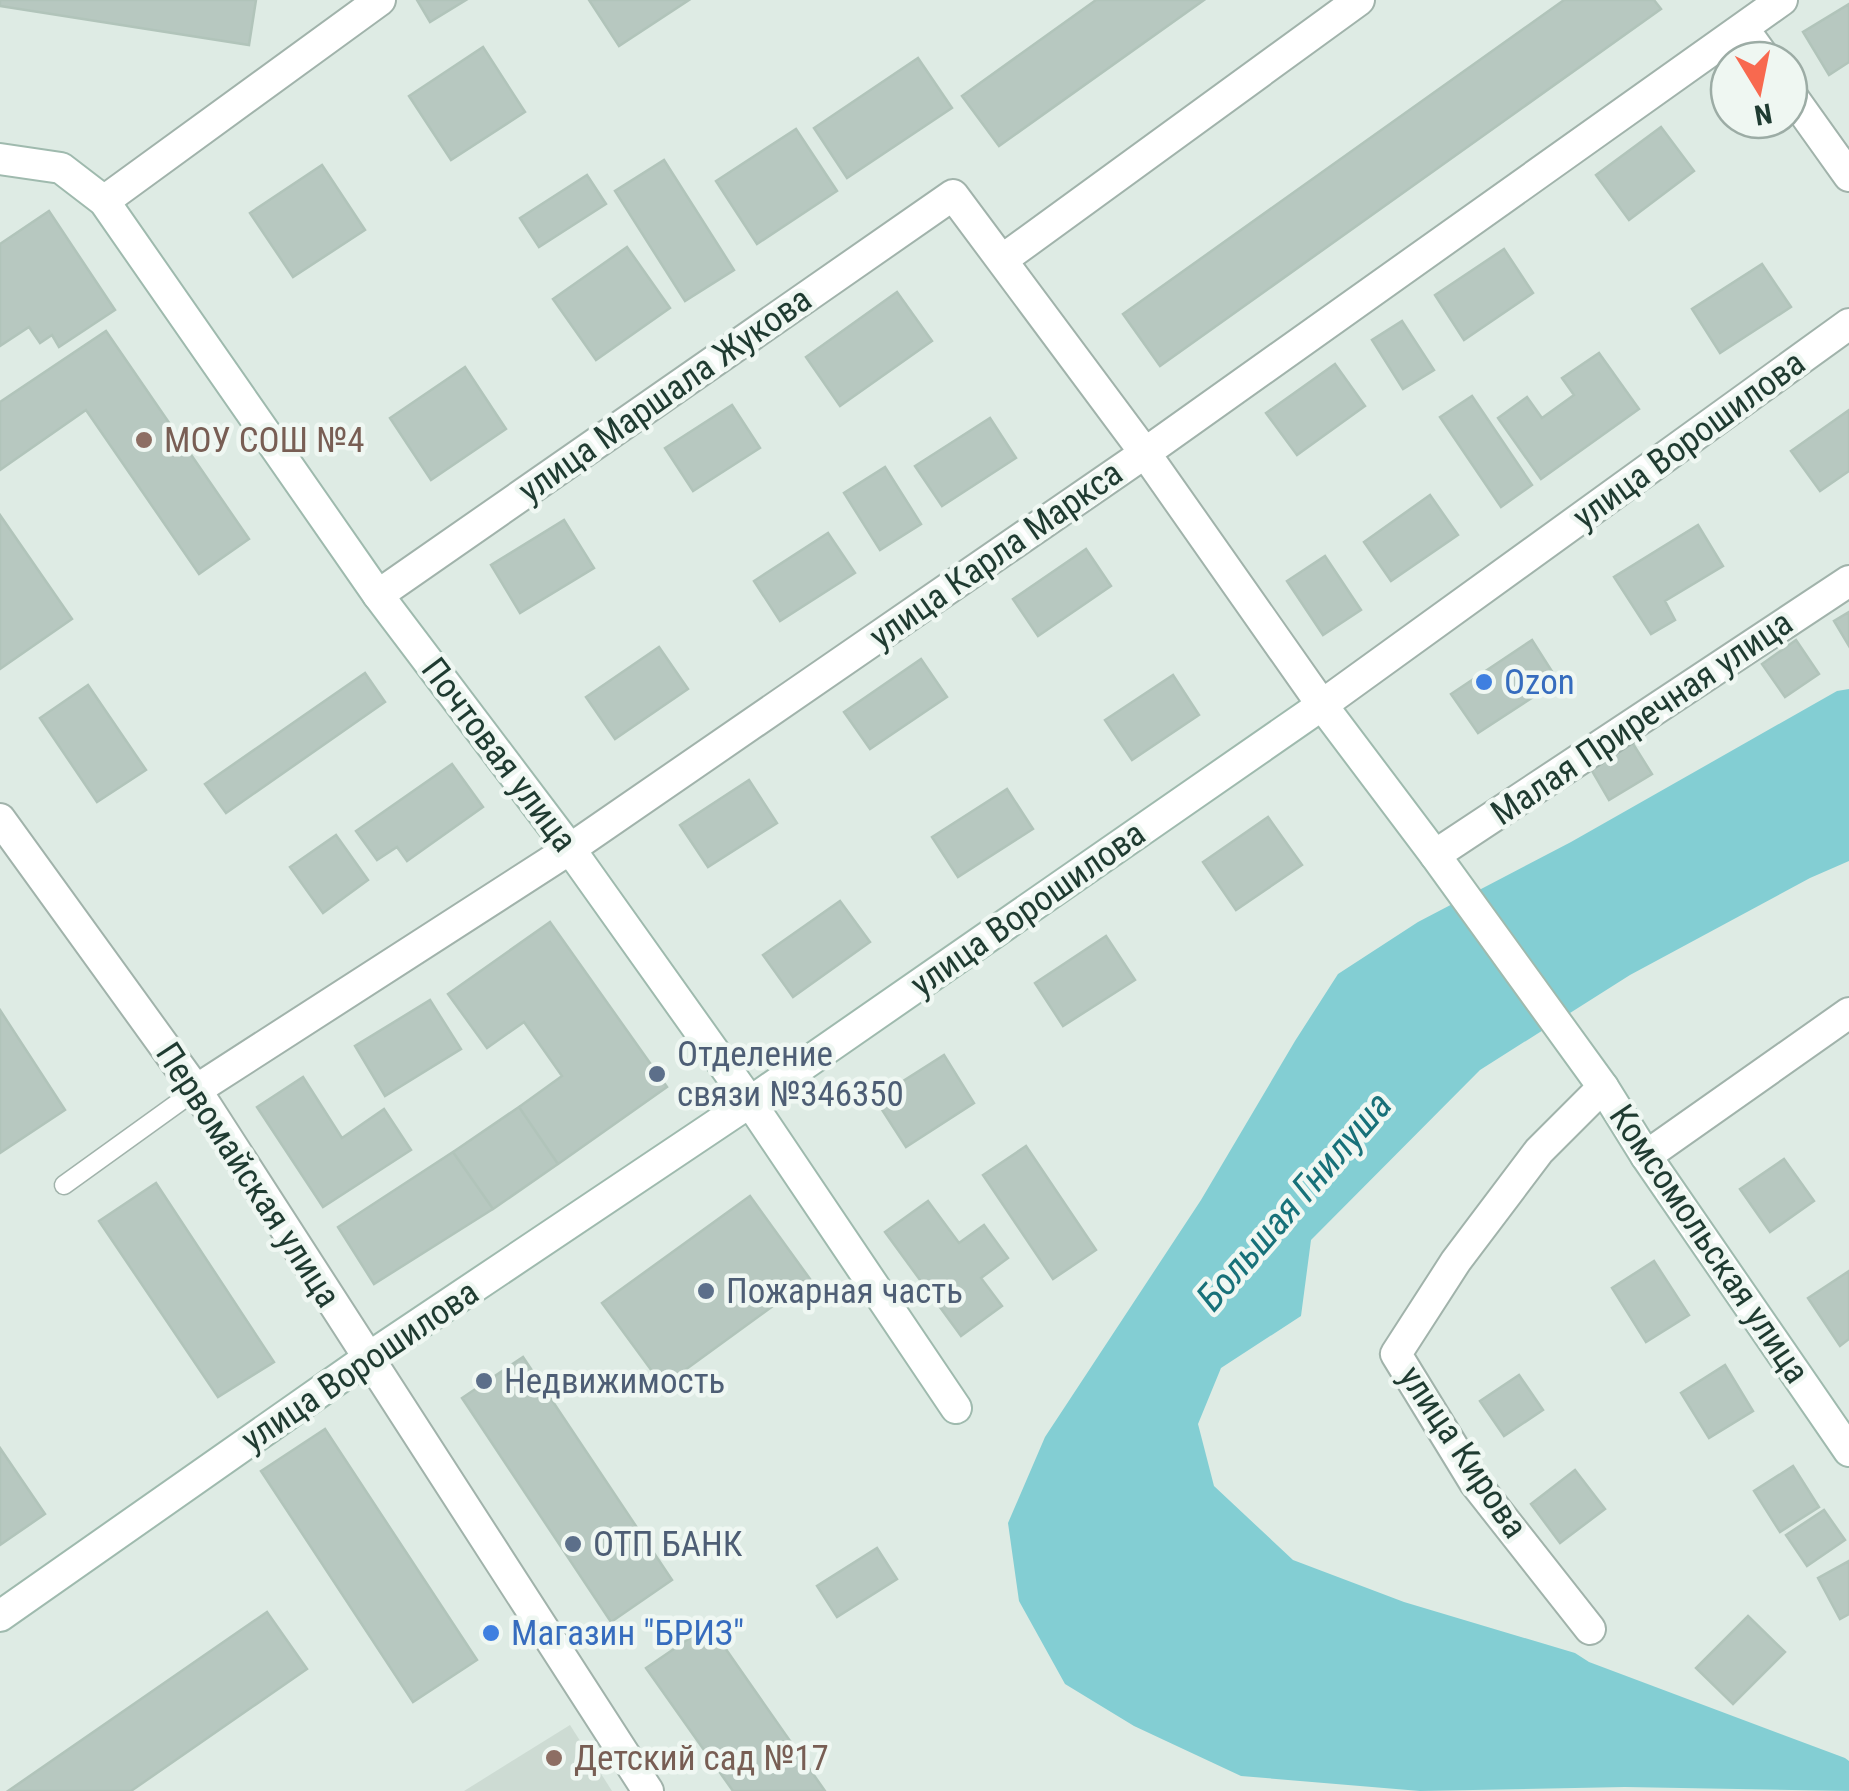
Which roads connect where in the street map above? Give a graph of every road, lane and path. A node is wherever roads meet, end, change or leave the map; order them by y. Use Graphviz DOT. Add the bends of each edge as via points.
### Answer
graph roads {
  1 [pos="380,0"];
  2 [pos="1359,0"];
  3 [pos="1782,0"];
  4 [pos="1743,28"];
  5 [pos="1752,40"];
  6 [pos="1809,120"];
  7 [pos="0,159"];
  8 [pos="1849,176"];
  9 [pos="104,201"];
  10 [pos="1002,260"];
  11 [pos="1849,324"];
  12 [pos="1144,453"];
  13 [pos="1849,581"];
  14 [pos="378,595"];
  15 [pos="1322,705"];
  16 [pos="0,819"];
  17 [pos="570,850"];
  18 [pos="1434,855"];
  19 [pos="1849,1014"];
  20 [pos="1603,1087"];
  21 [pos="196,1090"];
  22 [pos="750,1102"];
  23 [pos="1646,1156"];
  24 [pos="64,1185"];
  25 [pos="368,1358"];
  26 [pos="956,1408"];
  27 [pos="1849,1450"];
  28 [pos="0,1616"];
  29 [pos="1590,1629"];
  30 [pos="648,1791"];
  1 -- 9 [label="street"];
  2 -- 10 [label="street"];
  3 -- 4 [label="street, улица Карла Маркса"];
  4 -- 5 [label="street"];
  4 -- 12 [label="street, улица Карла Маркса"];
  6 -- 8 [label="street"];
  7 -- 9 [label="street, Почтовая улица" via="61,168"];
  9 -- 14 [label="street, Почтовая улица"];
  10 -- 12 [label="street"];
  10 -- 14 [label="street, улица Маршала Жукова" via="953,196"];
  11 -- 15 [label="street, улица Ворошилова"];
  12 -- 15 [label="street"];
  12 -- 17 [label="street, улица Карла Маркса"];
  13 -- 18 [label="street, Малая Приречная улица"];
  14 -- 17 [label="street, Почтовая улица"];
  15 -- 18 [label="street"];
  15 -- 22 [label="street, улица Ворошилова"];
  16 -- 21 [label="street, Первомайская улица"];
  17 -- 21 [label="street, улица Карла Маркса"];
  17 -- 22 [label="street, Почтовая улица"];
  18 -- 20 [label="street, Комсомольская улица"];
  19 -- 23 [label="street"];
  20 -- 23 [label="street, Комсомольская улица"];
  20 -- 29 [label="street, улица Кирова" via="1539,1151 1396,1354 1476,1483"];
  21 -- 24 [label="lane"];
  21 -- 25 [label="street, Первомайская улица"];
  22 -- 25 [label="street, улица Ворошилова"];
  22 -- 26 [label="street, Почтовая улица"];
  23 -- 27 [label="street, Комсомольская улица"];
  25 -- 28 [label="street, улица Ворошилова"];
  25 -- 30 [label="street, Первомайская улица"];
}
